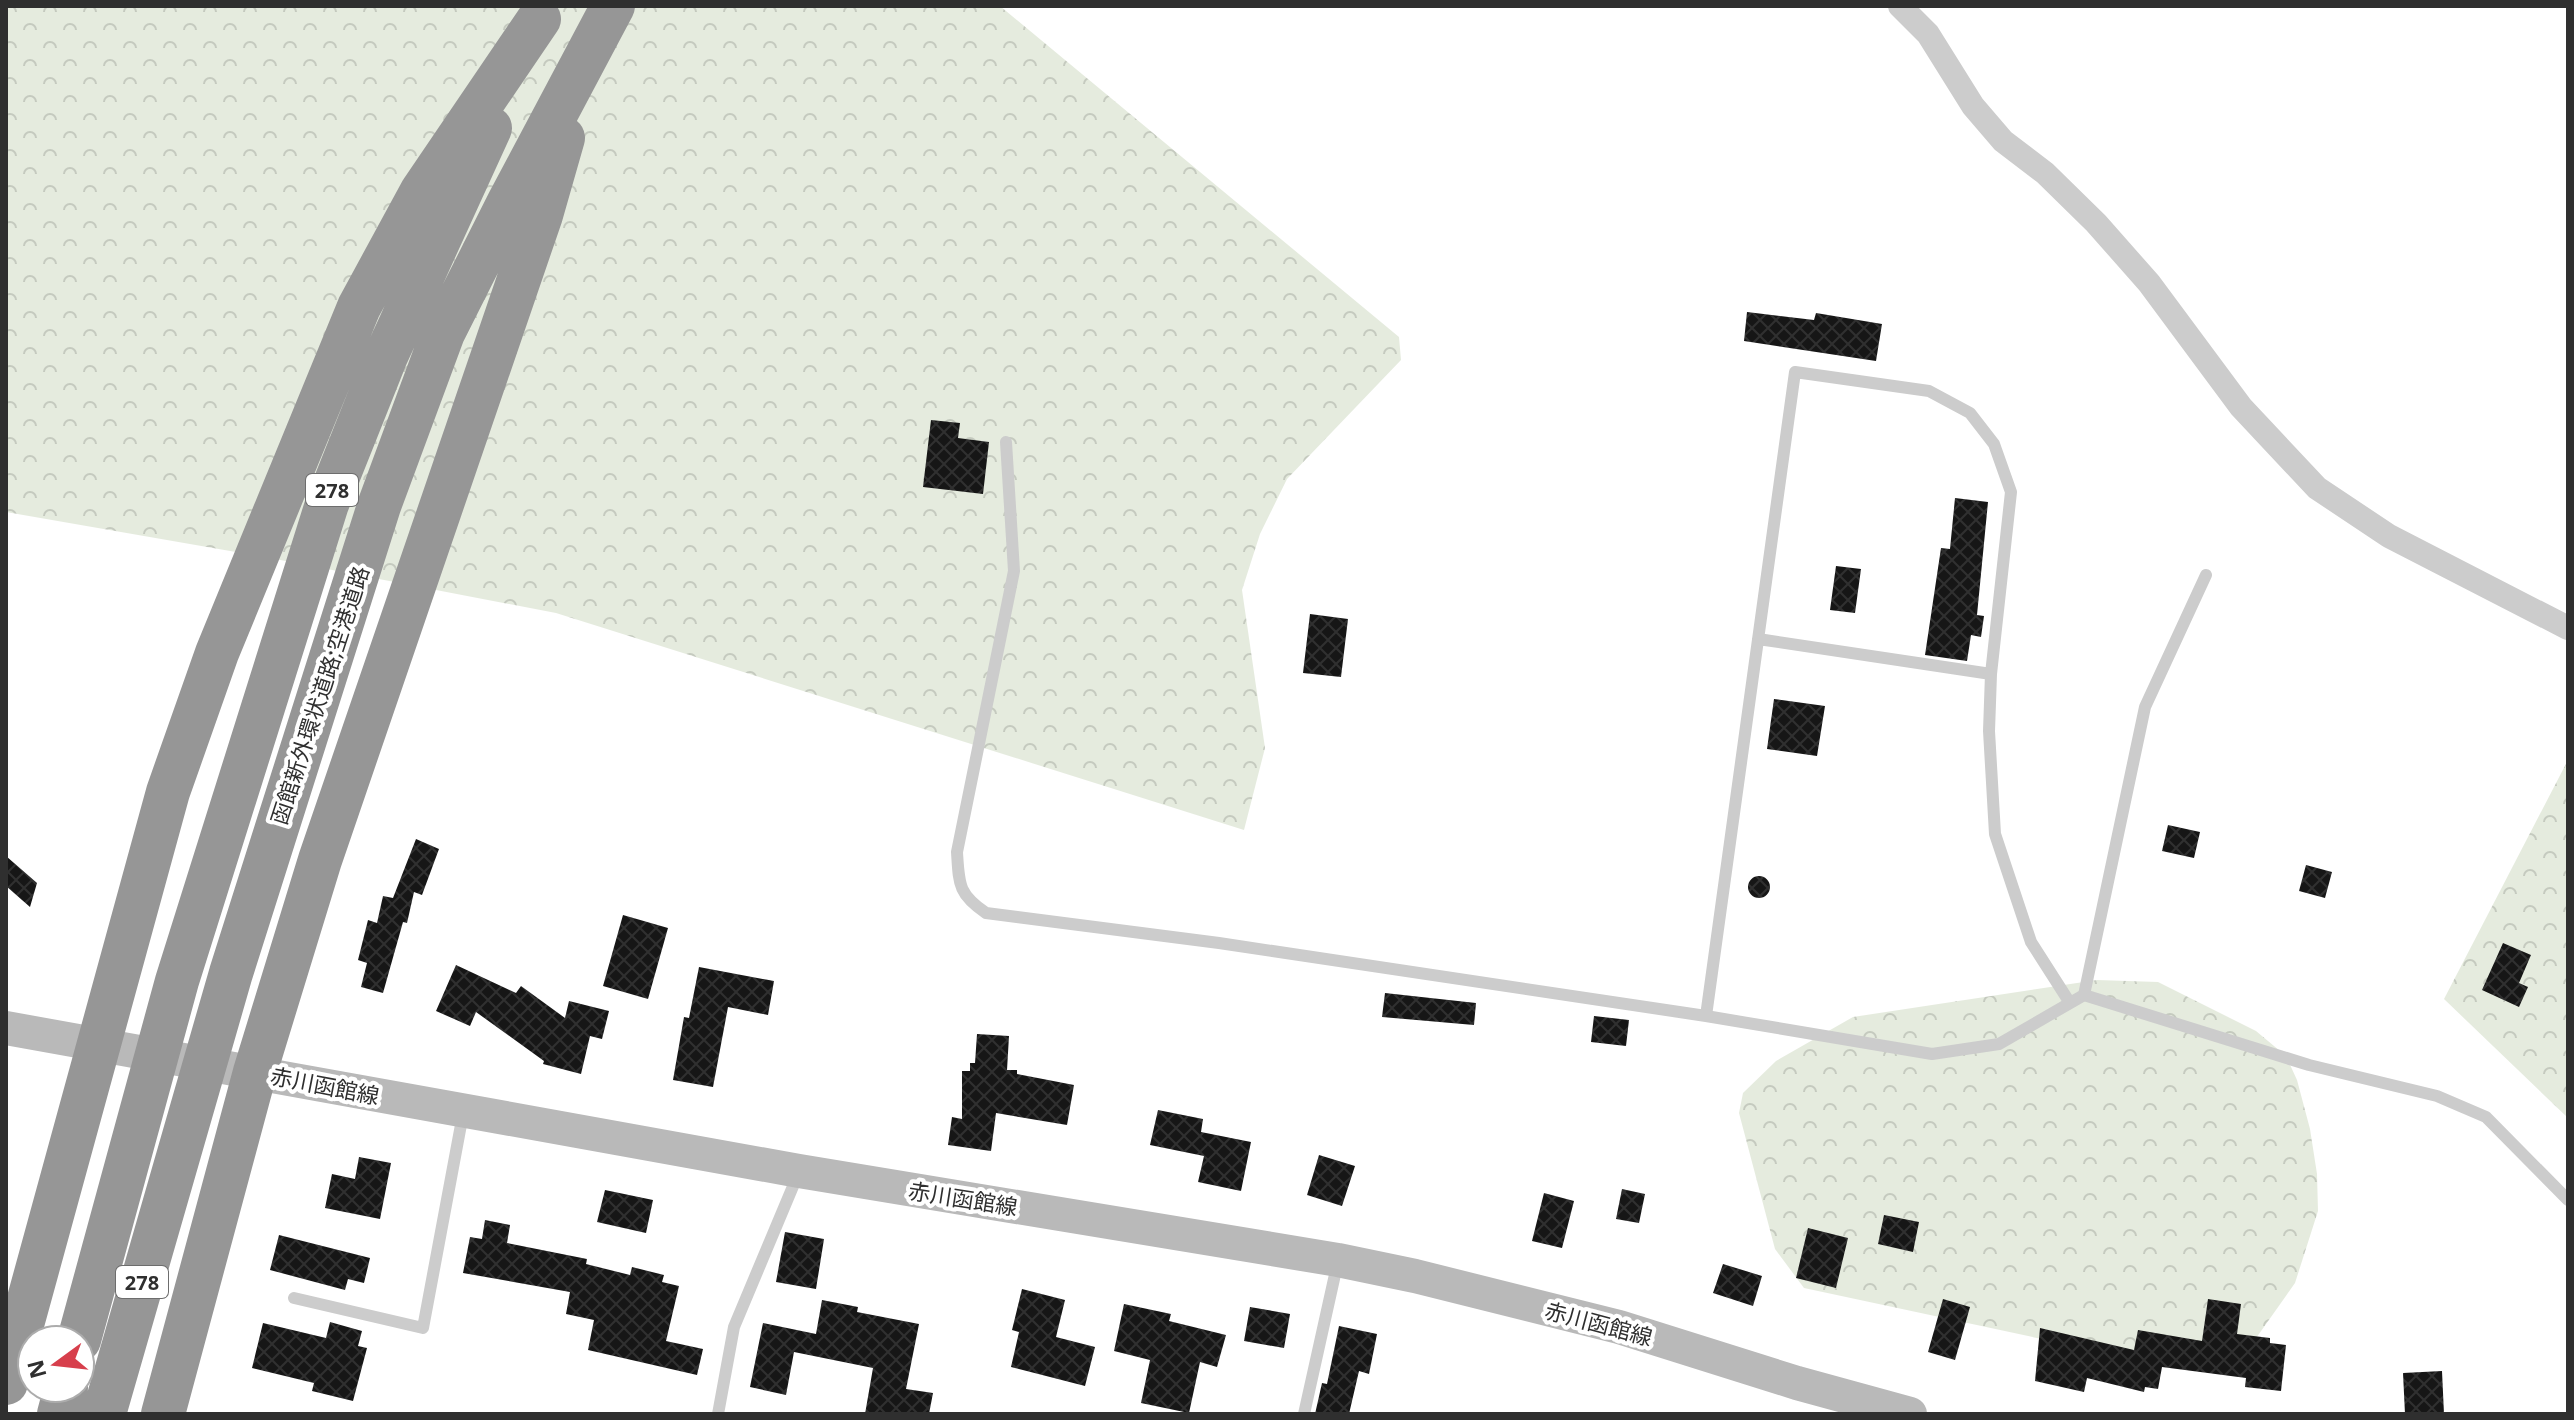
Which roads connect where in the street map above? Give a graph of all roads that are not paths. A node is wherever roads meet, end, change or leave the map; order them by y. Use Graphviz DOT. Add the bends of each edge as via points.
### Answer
graph roads {
  1 [pos="613,6"];
  2 [pos="1900,6"];
  3 [pos="543,13"];
  4 [pos="591,45"];
  5 [pos="1006,442"];
  6 [pos="2206,575"];
  7 [pos="2568,628"];
  8 [pos="1758,639"];
  9 [pos="1991,674"];
  10 [pos="2084,995"];
  11 [pos="2070,1003"];
  12 [pos="1706,1016"];
  13 [pos="6,1028"];
  14 [pos="100,1046"];
  15 [pos="255,1072"];
  16 [pos="463,1111"];
  17 [pos="799,1171"];
  18 [pos="2568,1200"];
  19 [pos="1338,1260"];
  20 [pos="294,1298"];
  21 [pos="83,1324"];
  22 [pos="6,1383"];
  23 [pos="104,1414"];
  24 [pos="163,1414"];
  25 [pos="718,1414"];
  26 [pos="1304,1414"];
  27 [pos="1910,1414"];
  1 -- 4 [label="highway, 函館新外環状道路;空港道路 / 278"];
  2 -- 7 [label="street" via="1928,34 1973,106 2003,141 2096,223 2149,283 2241,407 2317,488 2389,536"];
  3 -- 14 [label="highway" via="422,191 359,307 267,526 168,792"];
  3 -- 21 [label="highway, 278" via="386,356 327,504 177,981"];
  4 -- 15 [label="highway" via="541,215 320,860"];
  4 -- 23 [label="highway, 函館新外環状道路;空港道路 / 278" via="443,333 379,506 231,973"];
  5 -- 12 [label="lane" via="1014,571 957,852 966,899 986,913"];
  6 -- 10 [label="lane" via="2145,707"];
  8 -- 9 [label="lane"];
  8 -- 9 [label="lane" via="1795,372 1929,391 1970,413 1994,444 2011,492"];
  8 -- 12 [label="lane"];
  9 -- 11 [label="lane" via="1995,834 2031,942"];
  10 -- 11 [label="lane"];
  10 -- 18 [label="lane" via="2309,1065 2437,1096 2486,1117"];
  11 -- 12 [label="lane" via="1999,1044 1932,1054"];
  13 -- 14 [label="main road, 赤川函館線"];
  14 -- 15 [label="main road, 赤川函館線"];
  14 -- 22 [label="highway"];
  15 -- 16 [label="main road, 赤川函館線"];
  15 -- 24 [label="highway"];
  16 -- 17 [label="main road, 赤川函館線"];
  16 -- 20 [label="lane" via="423,1328"];
  17 -- 19 [label="main road, 赤川函館線"];
  17 -- 25 [label="lane" via="734,1327"];
  19 -- 26 [label="lane"];
  19 -- 27 [label="main road, 赤川函館線" via="1619,1327"];
}
